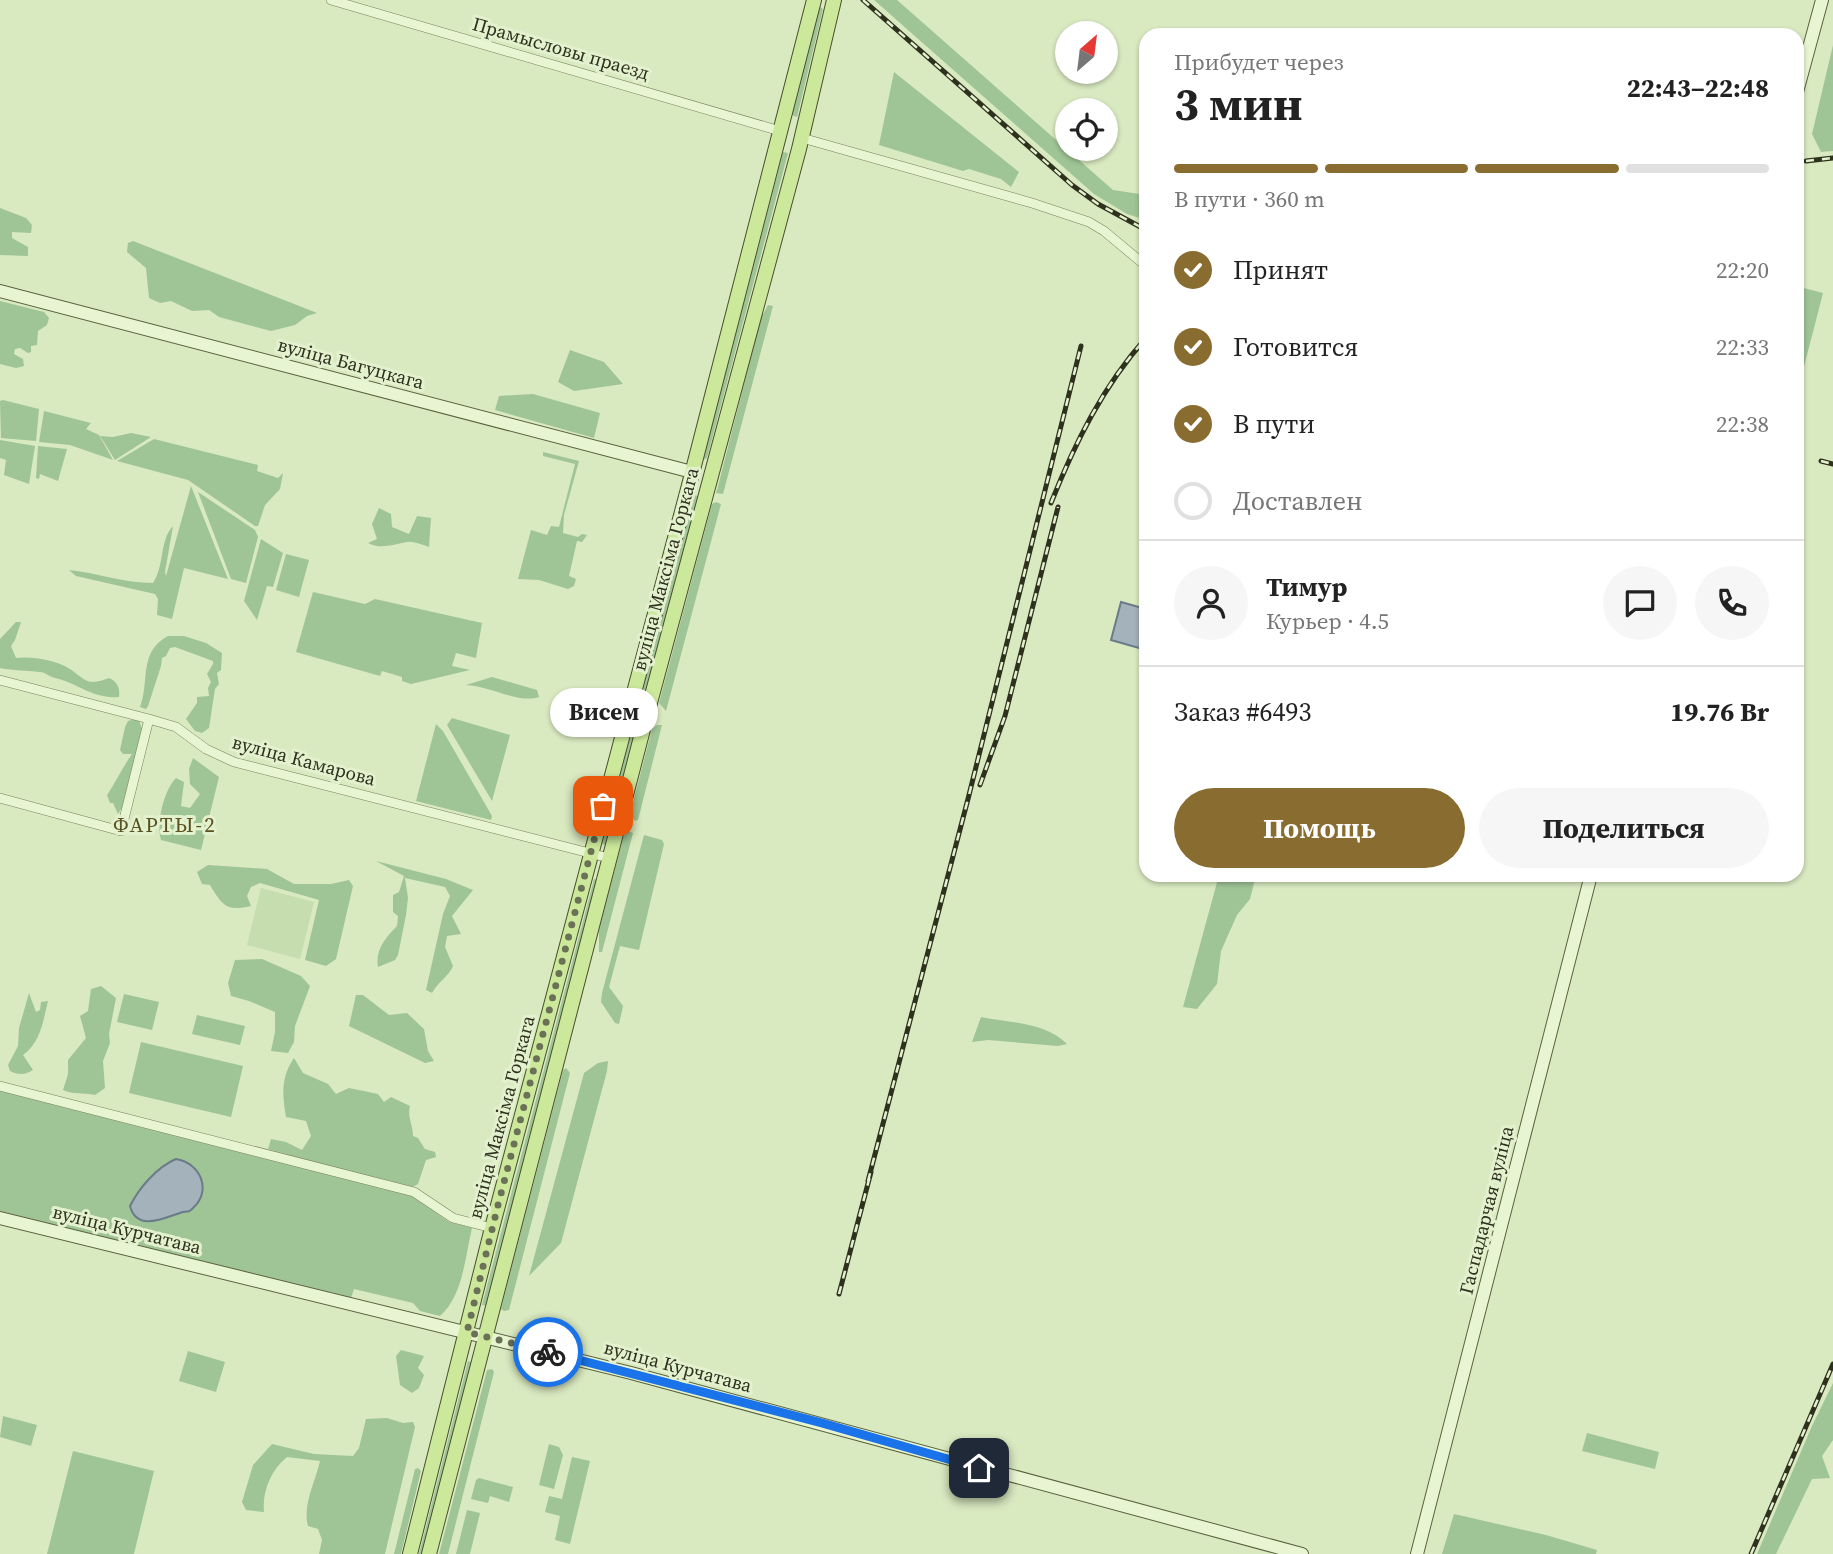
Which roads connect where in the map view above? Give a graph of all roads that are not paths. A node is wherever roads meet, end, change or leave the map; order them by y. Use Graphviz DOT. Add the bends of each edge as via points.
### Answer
graph roads {
  1 [pos="331,0"];
  2 [pos="834,0"];
  3 [pos="1822,0"];
  4 [pos="814,1"];
  5 [pos="1804,66"];
  6 [pos="780,131"];
  7 [pos="802,138"];
  8 [pos="1139,260"];
  9 [pos="0,291"];
  10 [pos="692,472"];
  11 [pos="709,477"];
  12 [pos="0,680"];
  13 [pos="149,719"];
  14 [pos="0,798"];
  15 [pos="591,853"];
  16 [pos="610,858"];
  17 [pos="1589,882"];
  18 [pos="0,1086"];
  19 [pos="0,1218"];
  20 [pos="492,1228"];
  21 [pos="467,1332"];
  22 [pos="485,1337"];
  23 [pos="410,1554"];
  24 [pos="429,1554"];
  25 [pos="1302,1554"];
  26 [pos="1417,1554"];
  1 -- 6 [label="street, Прамысловы праезд"];
  2 -- 7 [label="main road, вуліца Максіма Горкага"];
  3 -- 5 [label="main road"];
  4 -- 6 [label="main road, вуліца Максіма Горкага"];
  6 -- 10 [label="main road, вуліца Максіма Горкага"];
  7 -- 8 [label="street" via="1089,222"];
  7 -- 11 [label="main road, вуліца Максіма Горкага"];
  9 -- 10 [label="main road, вуліца Багуцкага"];
  10 -- 11 [label="main road"];
  10 -- 15 [label="main road, вуліца Максіма Горкага"];
  11 -- 16 [label="main road, вуліца Максіма Горкага"];
  12 -- 13 [label="street, вуліца Камарова"];
  13 -- 14 [label="street" via="121,831"];
  13 -- 15 [label="street, вуліца Камарова" via="176,727 234,762"];
  15 -- 16 [label="street, вуліца Камарова"];
  15 -- 20 [label="main road, вуліца Максіма Горкага"];
  16 -- 22 [label="main road, вуліца Максіма Горкага"];
  17 -- 26 [label="main road, Гаспадарчая вуліца"];
  18 -- 20 [label="street" via="414,1192 453,1218"];
  19 -- 21 [label="main road, вуліца Курчатава"];
  20 -- 21 [label="main road, вуліца Максіма Горкага"];
  21 -- 22 [label="main road, вуліца Курчатава"];
  21 -- 23 [label="main road, вуліца Максіма Горкага"];
  22 -- 24 [label="main road, вуліца Максіма Горкага"];
  22 -- 25 [label="main road, вуліца Курчатава"];
}
